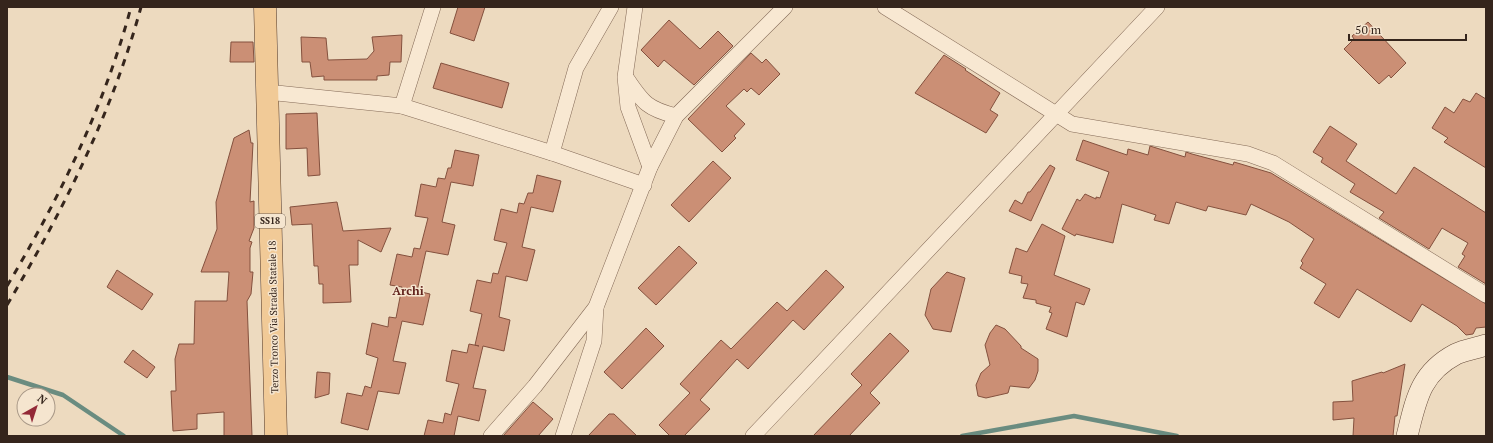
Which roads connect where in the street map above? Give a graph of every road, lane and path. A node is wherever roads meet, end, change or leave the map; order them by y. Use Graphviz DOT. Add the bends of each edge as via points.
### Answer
graph roads {
  1 [pos="265,7"];
  2 [pos="433,7"];
  3 [pos="611,7"];
  4 [pos="635,7"];
  5 [pos="785,7"];
  6 [pos="885,7"];
  7 [pos="1157,7"];
  8 [pos="625,77"];
  9 [pos="267,92"];
  10 [pos="402,106"];
  11 [pos="676,116"];
  12 [pos="1056,116"];
  13 [pos="552,153"];
  14 [pos="650,167"];
  15 [pos="644,185"];
  16 [pos="1486,295"];
  17 [pos="596,307"];
  18 [pos="1486,346"];
  19 [pos="276,436"];
  20 [pos="491,436"];
  21 [pos="563,436"];
  22 [pos="753,436"];
  23 [pos="1407,436"];
  1 -- 9 [label="main road, Terzo Tronco Via Strada Statale 18 / SS18"];
  2 -- 10 [label="street"];
  3 -- 13 [label="street" via="576,68"];
  4 -- 8 [label="street"];
  5 -- 11 [label="street"];
  6 -- 12 [label="street"];
  7 -- 12 [label="street"];
  8 -- 11 [label="street" via="641,100 657,111"];
  8 -- 14 [label="street" via="628,107"];
  9 -- 10 [label="street"];
  9 -- 19 [label="main road, Terzo Tronco Via Strada Statale 18 / SS18"];
  10 -- 13 [label="street"];
  11 -- 14 [label="street"];
  12 -- 16 [label="street" via="1072,124 1248,154 1273,164"];
  12 -- 22 [label="street"];
  13 -- 15 [label="street"];
  14 -- 15 [label="street"];
  15 -- 17 [label="street"];
  17 -- 20 [label="street" via="535,386"];
  17 -- 21 [label="street" via="594,341"];
  18 -- 23 [label="street" via="1456,354 1429,374 1416,400"];
}
